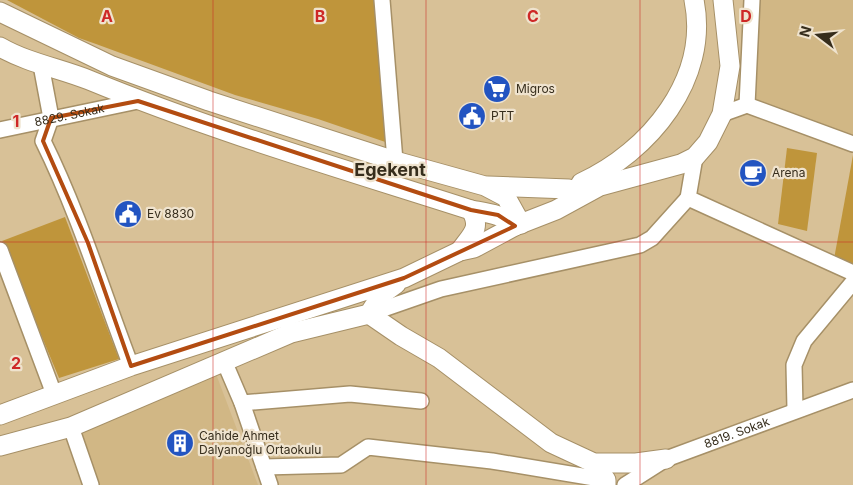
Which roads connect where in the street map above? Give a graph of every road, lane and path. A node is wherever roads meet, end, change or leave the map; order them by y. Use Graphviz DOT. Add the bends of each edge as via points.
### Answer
graph roads {
  1 [pos="382,0"];
  2 [pos="694,0"];
  3 [pos="723,0"];
  4 [pos="752,0"];
  5 [pos="0,12"];
  6 [pos="3,52"];
  7 [pos="41,65"];
  8 [pos="138,101"];
  9 [pos="747,105"];
  10 [pos="722,114"];
  11 [pos="52,118"];
  12 [pos="0,130"];
  13 [pos="853,144"];
  14 [pos="695,157"];
  15 [pos="396,161"];
  16 [pos="485,186"];
  17 [pos="569,189"];
  18 [pos="688,198"];
  19 [pos="471,210"];
  20 [pos="514,221"];
  21 [pos="0,250"];
  22 [pos="460,251"];
  23 [pos="853,273"];
  24 [pos="404,278"];
  25 [pos="853,282"];
  26 [pos="368,314"];
  27 [pos="224,361"];
  28 [pos="131,366"];
  29 [pos="853,390"];
  30 [pos="54,394"];
  31 [pos="242,402"];
  32 [pos="421,402"];
  33 [pos="795,410"];
  34 [pos="0,415"];
  35 [pos="71,427"];
  36 [pos="0,446"];
  37 [pos="666,459"];
  38 [pos="594,463"];
  39 [pos="264,467"];
  40 [pos="604,483"];
  41 [pos="91,485"];
  42 [pos="270,485"];
  43 [pos="626,485"];
  1 -- 15 [label="street"];
  2 -- 17 [label="street" via="696,54 681,94 645,140 598,176"];
  3 -- 10 [label="street" via="730,66"];
  4 -- 9 [label="street"];
  5 -- 15 [label="street" via="112,66"];
  6 -- 7 [label="street"];
  7 -- 8 [label="street"];
  7 -- 11 [label="street"];
  8 -- 11 [label="street, 8829. Sokak"];
  8 -- 19 [label="street"];
  9 -- 10 [label="street"];
  9 -- 13 [label="street"];
  10 -- 14 [label="street" via="708,142"];
  11 -- 12 [label="street, 8829. Sokak"];
  11 -- 28 [label="street" via="43,141 88,243"];
  14 -- 18 [label="street"];
  14 -- 20 [label="street" via="681,164 600,186 556,210"];
  15 -- 16 [label="street"];
  16 -- 17 [label="street"];
  16 -- 20 [label="street" via="506,197"];
  17 -- 20 [label="street"];
  18 -- 23 [label="street"];
  18 -- 26 [label="street" via="652,238 640,245 441,289"];
  19 -- 20 [label="street"];
  19 -- 22 [label="street" via="477,226"];
  20 -- 22 [label="street" via="474,248"];
  21 -- 30 [label="street"];
  22 -- 24 [label="street"];
  24 -- 26 [label="street" via="382,294"];
  24 -- 28 [label="street"];
  25 -- 33 [label="street" via="804,341 794,365"];
  26 -- 27 [label="street" via="291,332"];
  26 -- 38 [label="street" via="439,358 551,443"];
  27 -- 31 [label="street"];
  27 -- 35 [label="street"];
  28 -- 30 [label="street"];
  29 -- 33 [label="street, 8819. Sokak"];
  30 -- 34 [label="street"];
  31 -- 32 [label="street" via="350,394"];
  31 -- 39 [label="street"];
  33 -- 37 [label="street, 8819. Sokak"];
  35 -- 36 [label="street"];
  35 -- 41 [label="street"];
  37 -- 38 [label="street"];
  37 -- 43 [label="street, 8819. Sokak"];
  38 -- 40 [label="street"];
  39 -- 40 [label="street" via="341,465 368,448 492,460"];
  39 -- 42 [label="street"];
}
